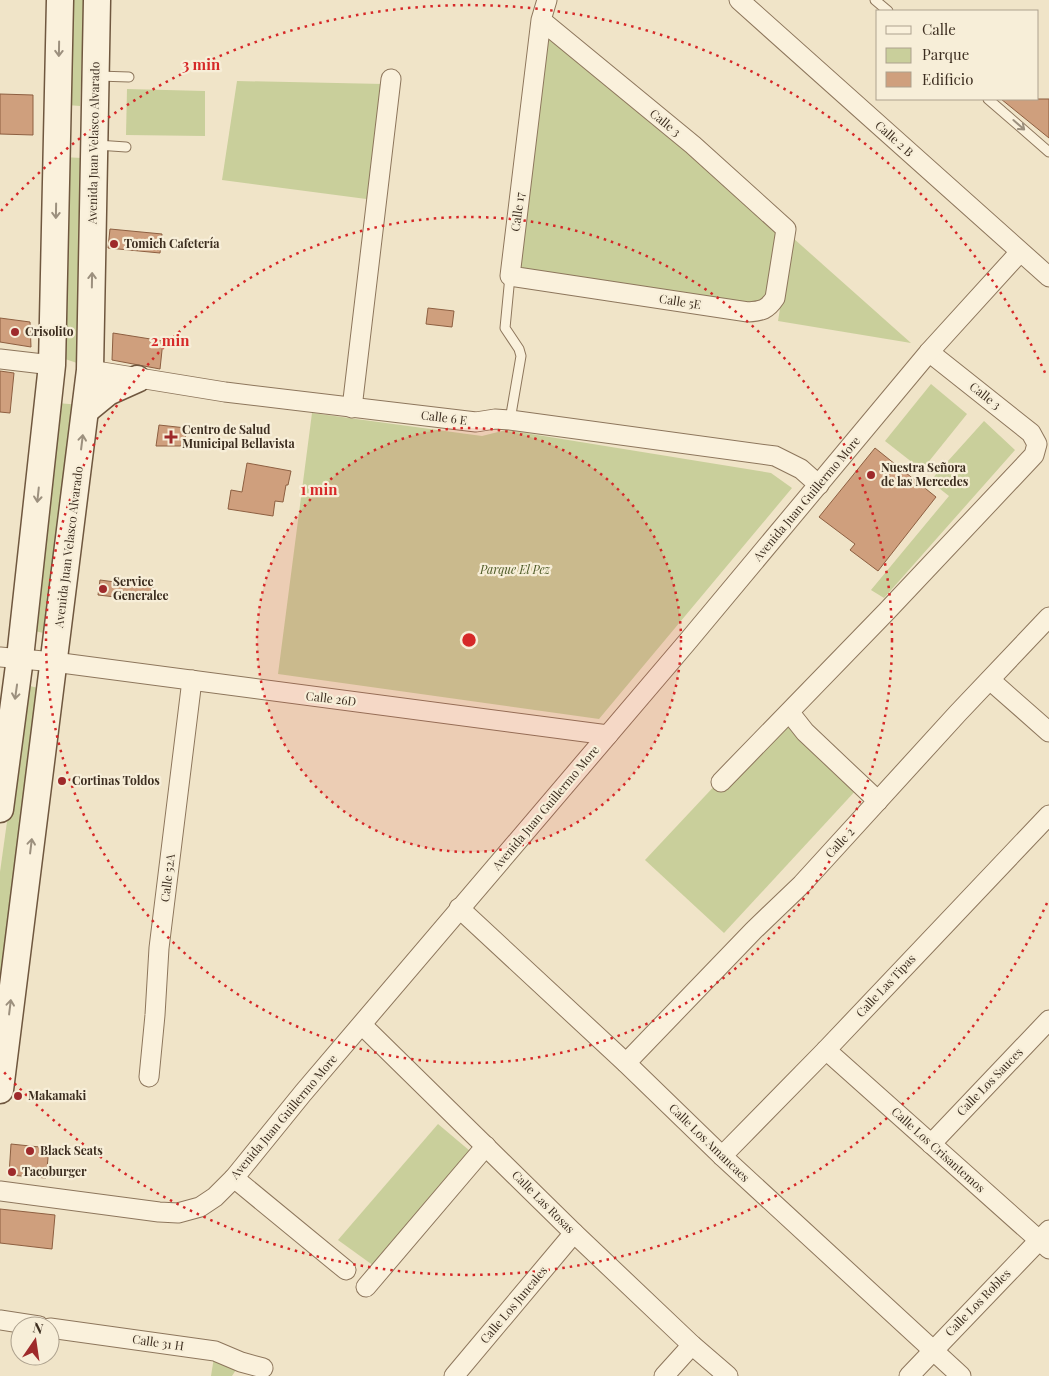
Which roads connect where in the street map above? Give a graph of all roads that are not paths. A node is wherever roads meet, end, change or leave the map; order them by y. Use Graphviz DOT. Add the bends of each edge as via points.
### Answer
graph roads {
  1 [pos="60,0"];
  2 [pos="97,0"];
  3 [pos="547,0"];
  4 [pos="740,0"];
  5 [pos="875,0"];
  6 [pos="887,10"];
  7 [pos="541,20"];
  8 [pos="95,76"];
  9 [pos="129,77"];
  10 [pos="391,79"];
  11 [pos="989,100"];
  12 [pos="57,124"];
  13 [pos="94,134"];
  14 [pos="126,147"];
  15 [pos="1049,152"];
  16 [pos="786,229"];
  17 [pos="1020,252"];
  18 [pos="510,276"];
  19 [pos="1049,277"];
  20 [pos="929,352"];
  21 [pos="0,358"];
  22 [pos="52,372"];
  23 [pos="89,377"];
  24 [pos="137,379"];
  25 [pos="352,408"];
  26 [pos="86,410"];
  27 [pos="510,420"];
  28 [pos="819,485"];
  29 [pos="1049,617"];
  30 [pos="10,658"];
  31 [pos="54,662"];
  32 [pos="192,680"];
  33 [pos="990,680"];
  34 [pos="790,713"];
  35 [pos="1049,732"];
  36 [pos="608,735"];
  37 [pos="721,782"];
  38 [pos="878,801"];
  39 [pos="0,809"];
  40 [pos="1049,815"];
  41 [pos="460,908"];
  42 [pos="1049,1020"];
  43 [pos="362,1025"];
  44 [pos="826,1050"];
  45 [pos="626,1063"];
  46 [pos="149,1077"];
  47 [pos="0,1090"];
  48 [pos="931,1144"];
  49 [pos="486,1146"];
  50 [pos="722,1156"];
  51 [pos="234,1178"];
  52 [pos="0,1191"];
  53 [pos="574,1233"];
  54 [pos="1046,1240"];
  55 [pos="346,1270"];
  56 [pos="366,1287"];
  57 [pos="60,1329"];
  58 [pos="692,1345"];
  59 [pos="932,1351"];
  60 [pos="264,1368"];
  61 [pos="454,1376"];
  62 [pos="664,1376"];
  63 [pos="728,1376"];
  64 [pos="909,1376"];
  65 [pos="961,1376"];
  1 -- 12 [label="main road, one-way"];
  2 -- 8 [label="main road, Avenida Juan Velasco Alvarado"];
  3 -- 7 [label="street, Calle 17"];
  4 -- 17 [label="street, Calle 2 B"];
  5 -- 6 [label="lane"];
  7 -- 16 [label="street, Calle 3" via="694,145"];
  7 -- 18 [label="street, Calle 17"];
  8 -- 9 [label="lane"];
  8 -- 13 [label="main road, Avenida Juan Velasco Alvarado"];
  10 -- 25 [label="street"];
  11 -- 15 [label="lane, one-way"];
  12 -- 13 [label="main road"];
  12 -- 22 [label="main road, one-way"];
  13 -- 14 [label="lane"];
  23 -- 13 [label="main road, Avenida Juan Velasco Alvarado, one-way"];
  16 -- 18 [label="street, Calle 5E" via="775,298 770,307 760,311 748,312"];
  17 -- 19 [label="street, Calle 2 B"];
  17 -- 20 [label="street, Avenida Juan Guillermo More"];
  18 -- 27 [label="lane, Calle 17" via="505,328 521,356"];
  20 -- 28 [label="street, Avenida Juan Guillermo More"];
  20 -- 34 [label="street, Calle 3" via="1032,434 1037,444 1034,454"];
  21 -- 22 [label="street"];
  22 -- 23 [label="main road"];
  22 -- 30 [label="main road, one-way"];
  23 -- 24 [label="street, Calle 6 E"];
  23 -- 26 [label="main road, Avenida Juan Velasco Alvarado"];
  24 -- 25 [label="street, Calle 6 E"];
  24 -- 26 [label="main road" via="108,392"];
  25 -- 27 [label="street, Calle 6 E" via="476,422"];
  31 -- 26 [label="main road, Avenida Juan Velasco Alvarado, one-way"];
  27 -- 28 [label="street, Calle 6 E" via="775,456 801,469"];
  28 -- 36 [label="street, Avenida Juan Guillermo More"];
  29 -- 33 [label="street, Calle 2"];
  30 -- 31 [label="street, Calle 26D"];
  30 -- 39 [label="main road, one-way"];
  31 -- 32 [label="street, Calle 26D"];
  47 -- 31 [label="main road, Avenida Juan Velasco Alvarado, one-way"];
  32 -- 36 [label="street, Calle 26D"];
  32 -- 46 [label="street, Calle 52A" via="159,948"];
  33 -- 35 [label="street"];
  33 -- 38 [label="street, Calle 2"];
  34 -- 37 [label="street"];
  34 -- 38 [label="street" via="805,732"];
  36 -- 41 [label="street, Avenida Juan Guillermo More"];
  38 -- 45 [label="street, Calle 2" via="802,884"];
  40 -- 44 [label="street, Calle Las Tipas"];
  41 -- 43 [label="street, Avenida Juan Guillermo More"];
  41 -- 45 [label="street, Calle Los Amancaes"];
  42 -- 48 [label="street, Calle Los Sauces"];
  43 -- 49 [label="street, Calle Las Rosas"];
  43 -- 51 [label="street, Avenida Juan Guillermo More"];
  44 -- 48 [label="street, Calle Los Crisantemos"];
  44 -- 50 [label="street, Calle Las Tipas"];
  45 -- 50 [label="street, Calle Los Amancaes"];
  48 -- 54 [label="street, Calle Los Crisantemos"];
  49 -- 53 [label="street, Calle Las Rosas"];
  49 -- 56 [label="street"];
  50 -- 59 [label="street, Calle Los Amancaes"];
  51 -- 52 [label="street, Avenida Juan Guillermo More" via="216,1197 200,1207 178,1213"];
  51 -- 55 [label="street"];
  53 -- 58 [label="street, Calle Las Rosas"];
  53 -- 61 [label="street, Calle Los Juncales"];
  54 -- 59 [label="street, Calle Los Robles"];
  57 -- 60 [label="street, Calle 31 H" via="215,1351"];
  58 -- 62 [label="street"];
  58 -- 63 [label="street, Calle Las Rosas"];
  59 -- 64 [label="street, Calle Los Robles"];
  59 -- 65 [label="street, Calle Los Amancaes"];
}
